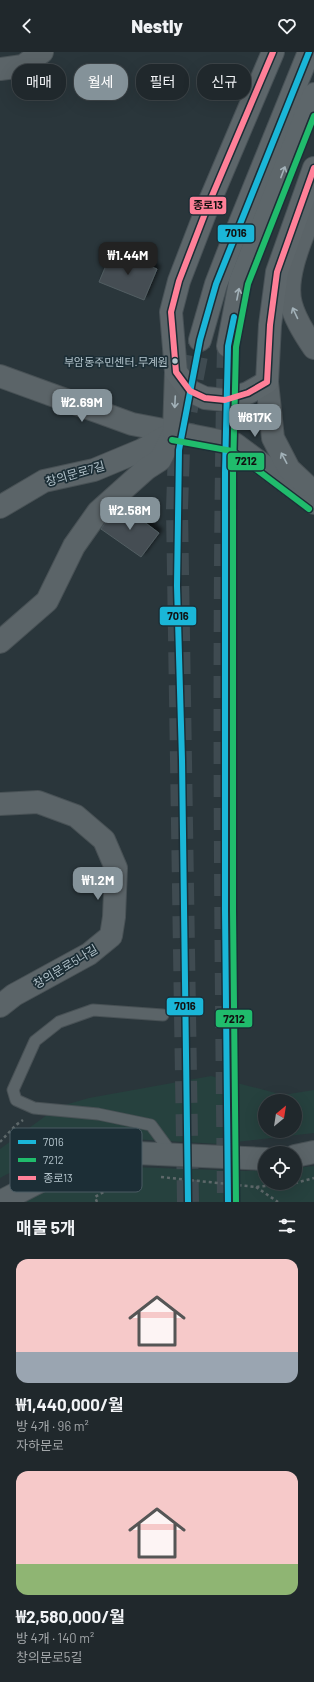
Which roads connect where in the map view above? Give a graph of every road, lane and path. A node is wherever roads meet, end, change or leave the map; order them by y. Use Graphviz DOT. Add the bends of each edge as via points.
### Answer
graph roads {
  1 [pos="42,52"];
  2 [pos="273,52"];
  3 [pos="309,52"];
  4 [pos="0,69"];
  5 [pos="314,94"];
  6 [pos="314,168"];
  7 [pos="314,206"];
  8 [pos="200,340"];
  9 [pos="228,346"];
  10 [pos="314,348"];
  11 [pos="176,372"];
  12 [pos="0,376"];
  13 [pos="267,382"];
  14 [pos="174,432"];
  15 [pos="313,502"];
  16 [pos="0,506"];
  17 [pos="0,642"];
  18 [pos="0,804"];
  19 [pos="0,1006"];
  20 [pos="163,1015"];
  21 [pos="142,1152"];
  22 [pos="314,1152"];
  23 [pos="174,1155"];
  24 [pos="302,1155"];
  25 [pos="258,1159"];
  26 [pos="157,1176"];
  27 [pos="314,1178"];
  28 [pos="302,1181"];
  29 [pos="256,1187"];
  30 [pos="19,1192"];
  31 [pos="104,1192"];
  32 [pos="0,1202"];
  33 [pos="97,1202"];
  34 [pos="278,1202"];
  1 -- 4 [label="street" via="23,66"];
  2 -- 11 [label="main road" via="208,203 179,281 171,312"];
  3 -- 8 [label="main road" via="216,284"];
  9 -- 5 [label="main road, one-way" via="240,282"];
  6 -- 13 [label="main road" via="277,272 270,325"];
  10 -- 7 [label="street, one-way" via="291,304 290,288 292,264"];
  11 -- 13 [label="main road" via="190,391 205,398 225,400 248,393"];
  11 -- 14 [label="street, one-way"];
  12 -- 14 [label="street" via="132,424"];
  15 -- 13 [label="street, one-way" via="306,485 289,470 273,438"];
  14 -- 15 [label="street" via="235,444"];
  14 -- 16 [label="street, 창의문로7길" via="142,450 94,470 44,481"];
  14 -- 17 [label="street" via="160,460 146,469 98,512 74,546 47,601"];
  18 -- 19 [label="street, 창의문로5나길" via="38,802 76,816 104,840 116,868 111,936 89,954 14,995"];
  20 -- 23 [label="lane" via="93,1010 59,1022 34,1041 13,1090 16,1100 34,1108 98,1114 151,1125"];
  21 -- 23 [label="street"];
  22 -- 24 [label="street"];
  23 -- 25 [label="street"];
  26 -- 29 [label="path"];
  27 -- 28 [label="path"];
  29 -- 34 [label="path"];
  30 -- 32 [label="street"];
  31 -- 33 [label="path" via="95,1197"];
}
